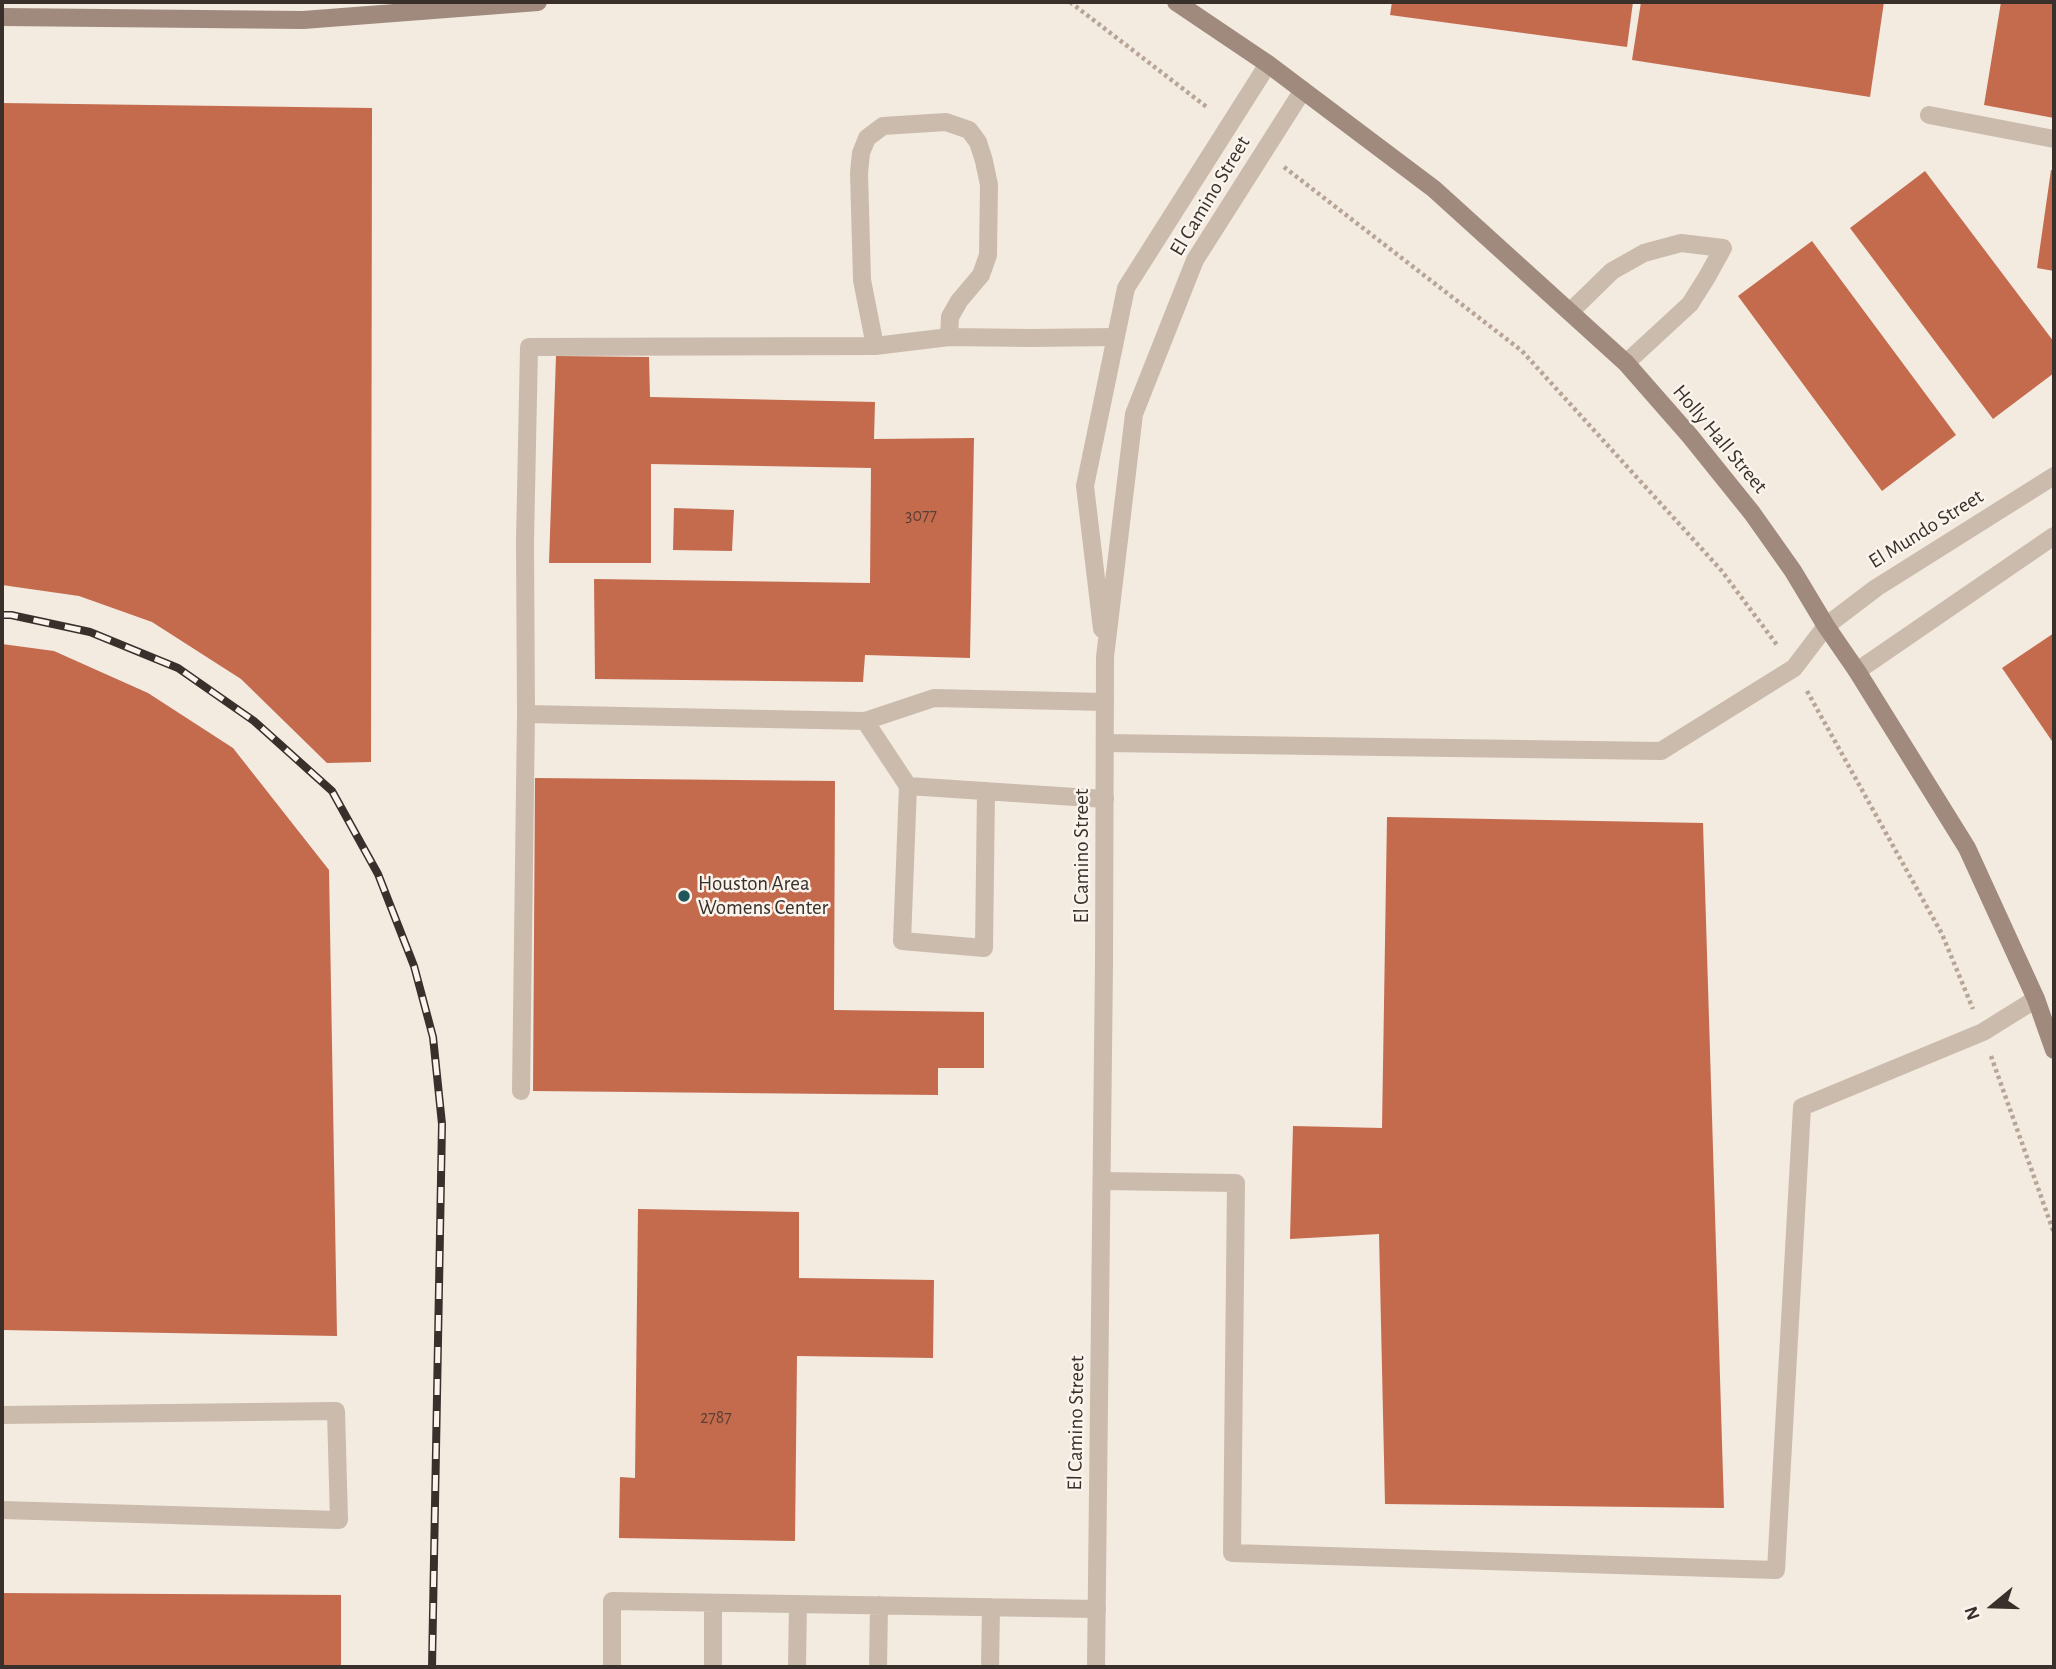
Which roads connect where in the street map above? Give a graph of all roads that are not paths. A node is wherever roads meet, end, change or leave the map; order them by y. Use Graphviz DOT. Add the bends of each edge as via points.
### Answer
graph roads {
  1 [pos="538,2"];
  2 [pos="1176,2"];
  3 [pos="366,8"];
  4 [pos="2,17"];
  5 [pos="1268,64"];
  6 [pos="1303,90"];
  7 [pos="1929,115"];
  8 [pos="2054,139"];
  9 [pos="1570,312"];
  10 [pos="948,337"];
  11 [pos="1115,337"];
  12 [pos="875,346"];
  13 [pos="1626,363"];
  14 [pos="2054,476"];
  15 [pos="2054,536"];
  16 [pos="1826,626"];
  17 [pos="1105,657"];
  18 [pos="1857,671"];
  19 [pos="1105,702"];
  20 [pos="526,714"];
  21 [pos="865,721"];
  22 [pos="1105,743"];
  23 [pos="908,786"];
  24 [pos="986,791"];
  25 [pos="1105,799"];
  26 [pos="2035,999"];
  27 [pos="2054,1050"];
  28 [pos="521,1091"];
  29 [pos="1102,1181"];
  30 [pos="2,1415"];
  31 [pos="2,1510"];
  32 [pos="713,1603"];
  33 [pos="797,1604"];
  34 [pos="879,1605"];
  35 [pos="990,1607"];
  36 [pos="1097,1609"];
  37 [pos="612,1667"];
  38 [pos="713,1667"];
  39 [pos="797,1667"];
  40 [pos="878,1667"];
  41 [pos="990,1667"];
  42 [pos="1096,1667"];
  1 -- 3 [label="street"];
  2 -- 5 [label="street, Holly Hall Street"];
  3 -- 4 [label="street" via="303,20"];
  5 -- 6 [label="street, Holly Hall Street"];
  5 -- 11 [label="street" via="1126,288"];
  6 -- 9 [label="street, Holly Hall Street" via="1434,189"];
  6 -- 17 [label="street, El Camino Street" via="1195,260 1134,414"];
  7 -- 8 [label="street"];
  9 -- 13 [label="street, Holly Hall Street"];
  9 -- 13 [label="street" via="1612,271 1644,253 1681,243 1723,248 1690,304"];
  10 -- 11 [label="street"];
  10 -- 12 [label="street"];
  10 -- 12 [label="street" via="950,317 981,275 988,256 989,185 984,161 969,130 946,122 883,126 867,138 859,173 862,280"];
  11 -- 17 [label="street" via="1084,486"];
  12 -- 20 [label="street" via="529,347"];
  13 -- 16 [label="street, Holly Hall Street" via="1752,513"];
  14 -- 16 [label="street, El Mundo Street" via="1876,588"];
  15 -- 18 [label="street"];
  16 -- 18 [label="street, Holly Hall Street"];
  16 -- 22 [label="street, El Mundo Street" via="1794,668 1661,751"];
  17 -- 19 [label="street, El Camino Street"];
  18 -- 26 [label="street, Holly Hall Street" via="1967,848"];
  19 -- 21 [label="street" via="934,698"];
  19 -- 22 [label="street, El Camino Street"];
  20 -- 21 [label="street"];
  20 -- 28 [label="street"];
  21 -- 23 [label="street"];
  22 -- 25 [label="street, El Camino Street"];
  23 -- 24 [label="street"];
  23 -- 24 [label="street" via="902,941 984,948"];
  24 -- 25 [label="street"];
  25 -- 29 [label="street, El Camino Street"];
  26 -- 27 [label="street, Holly Hall Street"];
  26 -- 29 [label="street" via="1983,1032 1802,1107 1776,1570 1233,1553 1236,1183"];
  29 -- 36 [label="street, El Camino Street"];
  30 -- 31 [label="street" via="336,1411 339,1520"];
  32 -- 33 [label="street"];
  32 -- 37 [label="street" via="612,1601"];
  32 -- 38 [label="street"];
  33 -- 34 [label="street"];
  33 -- 39 [label="street"];
  34 -- 35 [label="street"];
  34 -- 40 [label="street"];
  35 -- 36 [label="street"];
  35 -- 41 [label="street"];
  36 -- 42 [label="street, El Camino Street"];
}
